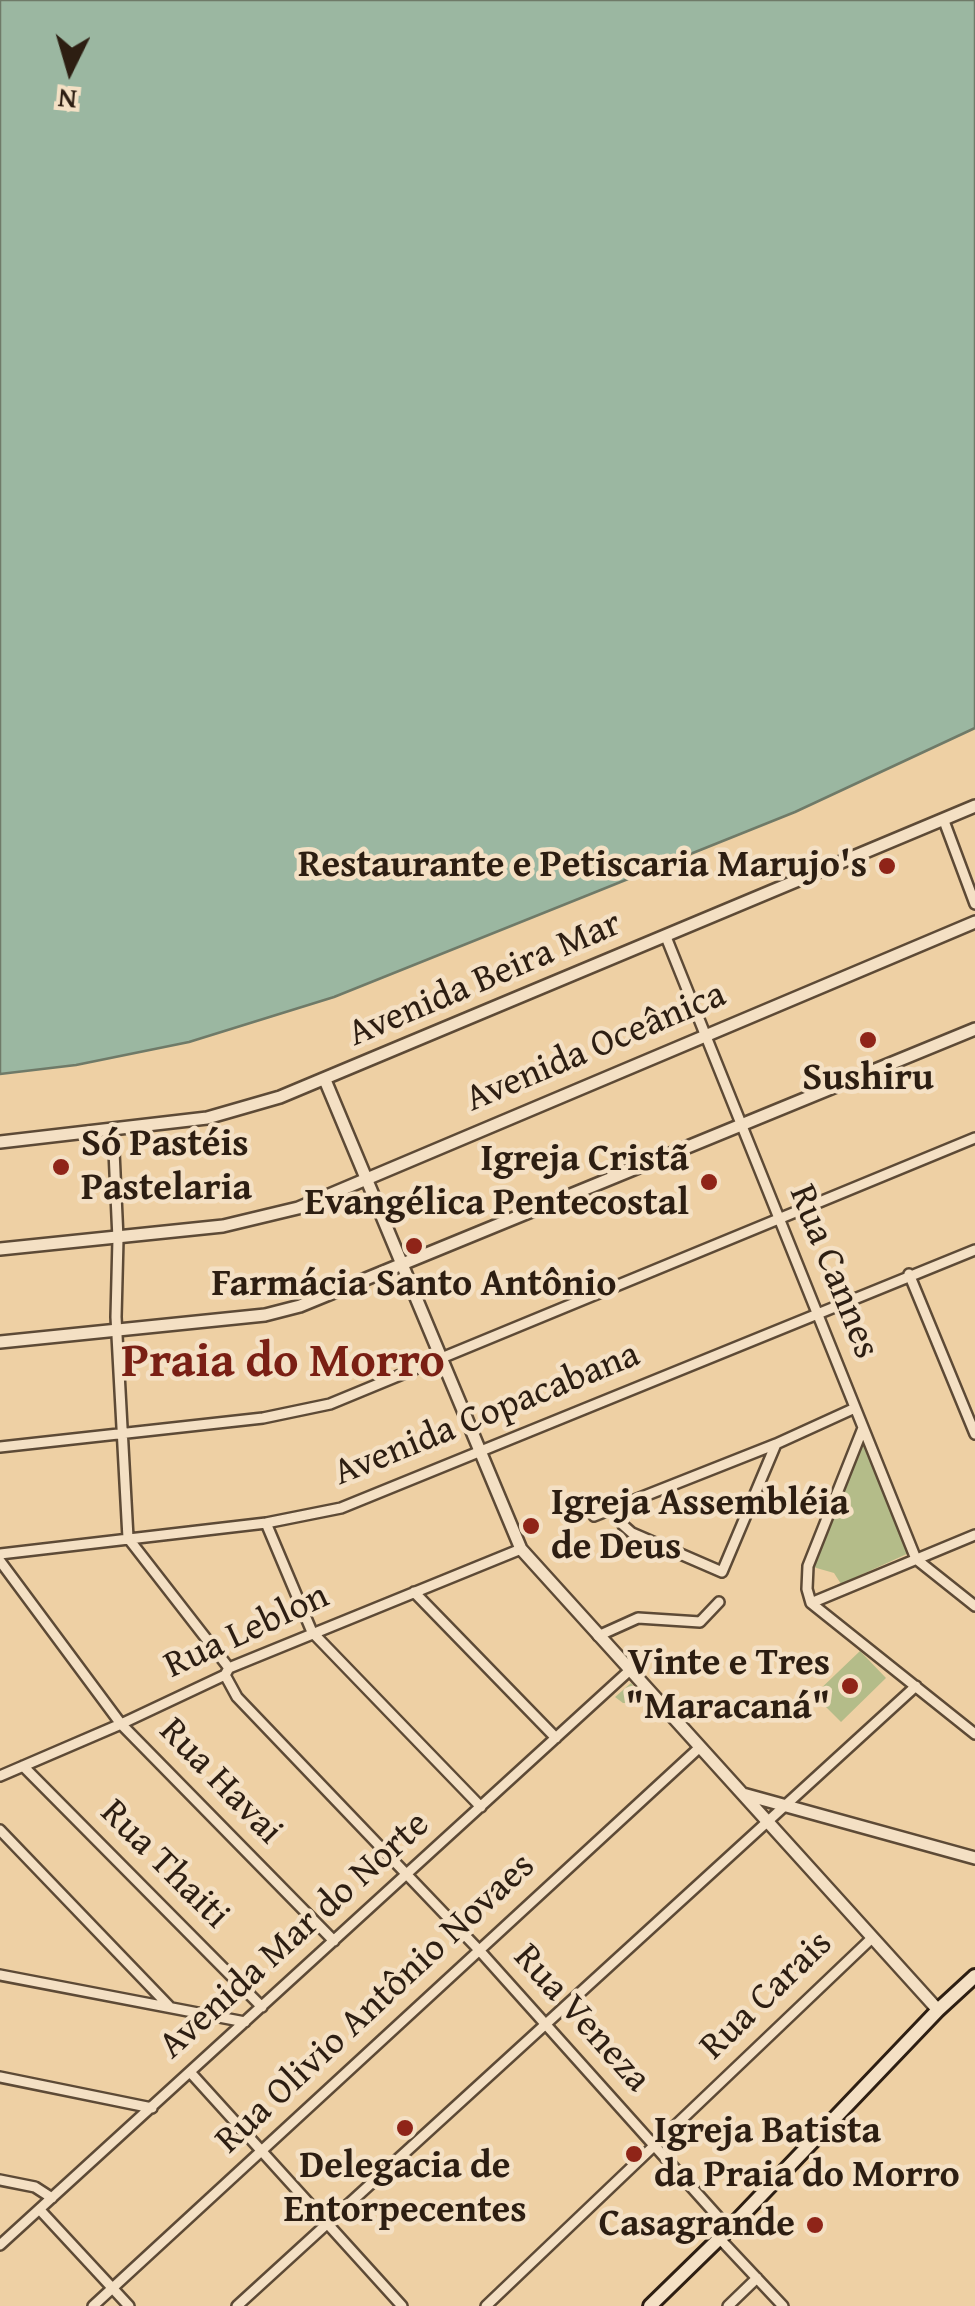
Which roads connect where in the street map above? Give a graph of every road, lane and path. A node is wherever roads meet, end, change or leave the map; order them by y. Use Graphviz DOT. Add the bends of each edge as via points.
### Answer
graph roads {
  1 [pos="975,806"];
  2 [pos="944,821"];
  3 [pos="975,904"];
  4 [pos="975,922"];
  5 [pos="666,937"];
  6 [pos="975,1029"];
  7 [pos="705,1035"];
  8 [pos="325,1080"];
  9 [pos="741,1125"];
  10 [pos="112,1129"];
  11 [pos="975,1138"];
  12 [pos="0,1142"];
  13 [pos="366,1179"];
  14 [pos="779,1219"];
  15 [pos="118,1239"];
  16 [pos="0,1249"];
  17 [pos="975,1250"];
  18 [pos="401,1264"];
  19 [pos="908,1274"];
  20 [pos="816,1312"];
  21 [pos="117,1329"];
  22 [pos="0,1342"];
  23 [pos="440,1358"];
  24 [pos="855,1408"];
  25 [pos="863,1428"];
  26 [pos="122,1434"];
  27 [pos="975,1434"];
  28 [pos="776,1444"];
  29 [pos="0,1447"];
  30 [pos="479,1454"];
  31 [pos="614,1508"];
  32 [pos="594,1516"];
  33 [pos="266,1523"];
  34 [pos="975,1535"];
  35 [pos="128,1538"];
  36 [pos="521,1549"];
  37 [pos="0,1558"];
  38 [pos="916,1559"];
  39 [pos="414,1592"];
  40 [pos="719,1602"];
  41 [pos="811,1603"];
  42 [pos="975,1606"];
  43 [pos="312,1632"];
  44 [pos="598,1636"];
  45 [pos="630,1670"];
  46 [pos="227,1671"];
  47 [pos="916,1686"];
  48 [pos="122,1724"];
  49 [pos="975,1734"];
  50 [pos="556,1738"];
  51 [pos="700,1747"];
  52 [pos="23,1766"];
  53 [pos="0,1776"];
  54 [pos="743,1794"];
  55 [pos="783,1805"];
  56 [pos="481,1807"];
  57 [pos="766,1820"];
  58 [pos="0,1830"];
  59 [pos="975,1858"];
  60 [pos="407,1874"];
  61 [pos="872,1938"];
  62 [pos="334,1941"];
  63 [pos="479,1950"];
  64 [pos="0,1975"];
  65 [pos="975,1976"];
  66 [pos="262,2007"];
  67 [pos="171,2008"];
  68 [pos="938,2010"];
  69 [pos="245,2022"];
  70 [pos="546,2024"];
  71 [pos="190,2072"];
  72 [pos="0,2077"];
  73 [pos="152,2108"];
  74 [pos="654,2145"];
  75 [pos="261,2151"];
  76 [pos="0,2180"];
  77 [pos="52,2198"];
  78 [pos="40,2210"];
  79 [pos="328,2226"];
  80 [pos="724,2234"];
  81 [pos="0,2246"];
  82 [pos="757,2278"];
  83 [pos="113,2288"];
  84 [pos="394,2297"];
  85 [pos="93,2306"];
  86 [pos="129,2306"];
  87 [pos="237,2306"];
  88 [pos="385,2306"];
  89 [pos="402,2306"];
  90 [pos="486,2306"];
  91 [pos="650,2306"];
  92 [pos="728,2306"];
  93 [pos="783,2306"];
  1 -- 2 [label="street, Avenida Beira Mar"];
  2 -- 3 [label="street"];
  2 -- 5 [label="street, Avenida Beira Mar"];
  4 -- 7 [label="street, Avenida Oceânica"];
  5 -- 7 [label="street, Rua Cannes"];
  5 -- 8 [label="street, Avenida Beira Mar"];
  6 -- 9 [label="street"];
  7 -- 9 [label="street, Rua Cannes"];
  7 -- 13 [label="street, Avenida Oceânica"];
  8 -- 10 [label="street, Avenida Beira Mar" via="207,1118"];
  8 -- 13 [label="street"];
  9 -- 14 [label="street, Rua Cannes"];
  9 -- 18 [label="street"];
  10 -- 12 [label="street, Avenida Beira Mar"];
  10 -- 15 [label="street"];
  11 -- 14 [label="street"];
  13 -- 15 [label="street, Avenida Oceânica" via="261,1219"];
  13 -- 18 [label="street"];
  14 -- 20 [label="street, Rua Cannes"];
  14 -- 23 [label="street"];
  15 -- 16 [label="street, Avenida Oceânica"];
  15 -- 21 [label="street"];
  17 -- 19 [label="street, Avenida Copacabana"];
  18 -- 21 [label="street" via="300,1306"];
  18 -- 23 [label="street"];
  19 -- 20 [label="street, Avenida Copacabana"];
  19 -- 27 [label="street"];
  20 -- 24 [label="street, Rua Cannes"];
  20 -- 30 [label="street, Avenida Copacabana"];
  21 -- 22 [label="street"];
  21 -- 26 [label="street"];
  23 -- 26 [label="street" via="297,1413"];
  23 -- 30 [label="street"];
  24 -- 25 [label="street, Rua Cannes"];
  24 -- 28 [label="street"];
  25 -- 38 [label="street, Rua Cannes"];
  25 -- 41 [label="street" via="808,1566"];
  26 -- 29 [label="street"];
  26 -- 35 [label="street"];
  28 -- 31 [label="street"];
  28 -- 31 [label="street" via="722,1572 632,1532"];
  30 -- 33 [label="street, Avenida Copacabana" via="341,1508"];
  30 -- 36 [label="street"];
  31 -- 32 [label="street"];
  33 -- 35 [label="street, Avenida Copacabana"];
  33 -- 43 [label="street"];
  34 -- 38 [label="street"];
  35 -- 37 [label="street, Avenida Copacabana"];
  35 -- 46 [label="street, Rua Veneza"];
  36 -- 39 [label="street, Rua Leblon"];
  36 -- 44 [label="street"];
  37 -- 48 [label="street, Rua Havai"];
  38 -- 41 [label="street"];
  38 -- 42 [label="street, Rua Cannes"];
  39 -- 43 [label="street, Rua Leblon"];
  39 -- 50 [label="street"];
  40 -- 44 [label="street" via="700,1622 638,1618"];
  41 -- 47 [label="street"];
  43 -- 46 [label="street, Rua Leblon"];
  43 -- 56 [label="street"];
  44 -- 45 [label="street"];
  45 -- 50 [label="street, Avenida Mar do Norte"];
  45 -- 51 [label="street"];
  46 -- 48 [label="street, Rua Leblon"];
  46 -- 60 [label="street, Rua Veneza" via="237,1697"];
  47 -- 49 [label="street"];
  47 -- 55 [label="street"];
  48 -- 52 [label="street, Rua Leblon"];
  48 -- 62 [label="street, Rua Havai"];
  50 -- 56 [label="street, Avenida Mar do Norte"];
  51 -- 54 [label="street"];
  51 -- 63 [label="street, Rua Olivio Antônio Novaes"];
  52 -- 53 [label="street, Rua Leblon"];
  52 -- 66 [label="street, Rua Thaiti"];
  54 -- 55 [label="street"];
  54 -- 57 [label="street"];
  55 -- 57 [label="street"];
  55 -- 59 [label="street"];
  56 -- 60 [label="street, Avenida Mar do Norte"];
  57 -- 61 [label="street"];
  57 -- 70 [label="street"];
  58 -- 67 [label="street"];
  60 -- 62 [label="street, Avenida Mar do Norte"];
  60 -- 63 [label="street, Rua Veneza"];
  61 -- 68 [label="street"];
  61 -- 74 [label="street, Rua Carais"];
  62 -- 66 [label="street, Avenida Mar do Norte"];
  63 -- 70 [label="street, Rua Veneza"];
  63 -- 75 [label="street, Rua Olivio Antônio Novaes"];
  64 -- 67 [label="street"];
  65 -- 68 [label="main road"];
  66 -- 69 [label="street, Avenida Mar do Norte"];
  67 -- 69 [label="street"];
  68 -- 80 [label="main road"];
  69 -- 71 [label="street, Avenida Mar do Norte"];
  70 -- 74 [label="street, Rua Veneza"];
  70 -- 79 [label="street"];
  71 -- 73 [label="street, Avenida Mar do Norte"];
  71 -- 75 [label="street"];
  72 -- 73 [label="street"];
  73 -- 77 [label="street, Avenida Mar do Norte"];
  74 -- 80 [label="street, Rua Veneza"];
  74 -- 90 [label="street, Rua Carais"];
  75 -- 79 [label="street"];
  75 -- 83 [label="street, Rua Olivio Antônio Novaes"];
  76 -- 77 [label="street"];
  77 -- 78 [label="street, Avenida Mar do Norte"];
  78 -- 81 [label="street, Avenida Mar do Norte"];
  78 -- 83 [label="street"];
  79 -- 84 [label="street"];
  79 -- 87 [label="street"];
  80 -- 82 [label="street, Rua Veneza"];
  80 -- 91 [label="main road"];
  82 -- 92 [label="street"];
  82 -- 93 [label="street, Rua Veneza"];
  83 -- 85 [label="street, Rua Olivio Antônio Novaes"];
  83 -- 86 [label="street"];
  84 -- 88 [label="street"];
  84 -- 89 [label="street"];
}
